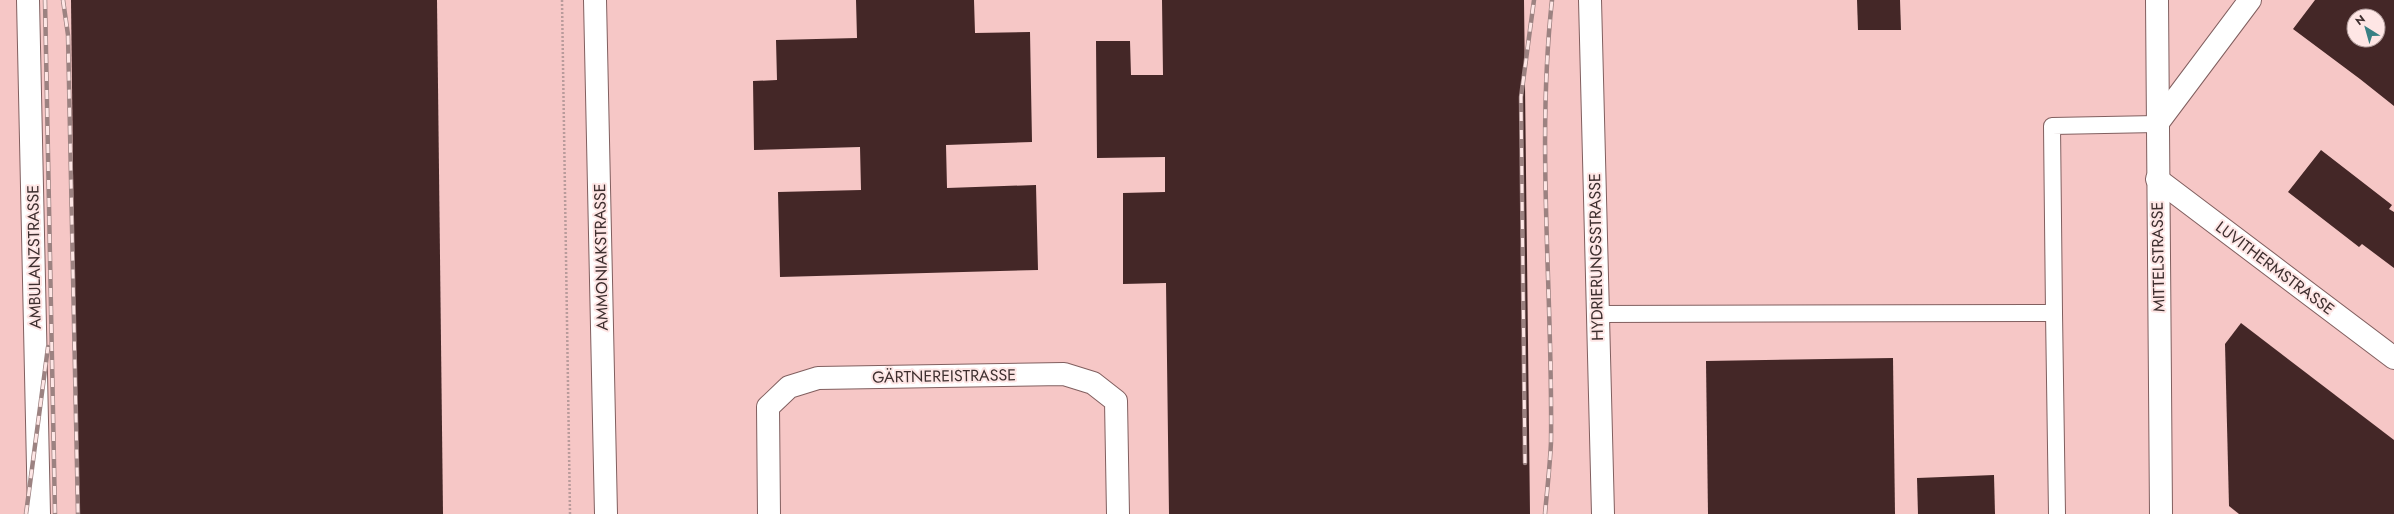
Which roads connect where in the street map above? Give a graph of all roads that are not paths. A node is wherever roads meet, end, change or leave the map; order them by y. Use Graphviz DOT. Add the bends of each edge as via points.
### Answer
graph roads {
  1 [pos="28,0"];
  2 [pos="594,0"];
  3 [pos="1590,0"];
  4 [pos="2157,0"];
  5 [pos="2250,0"];
  6 [pos="2157,124"];
  7 [pos="2157,179"];
  8 [pos="2054,313"];
  9 [pos="1598,314"];
  10 [pos="2394,358"];
  11 [pos="39,514"];
  12 [pos="606,514"];
  13 [pos="769,514"];
  14 [pos="1118,514"];
  15 [pos="1603,514"];
  16 [pos="2057,514"];
  17 [pos="2161,514"];
  1 -- 11 [label="street, AMBULANZSTRASSE"];
  2 -- 12 [label="street, AMMONIAKSTRASSE"];
  3 -- 9 [label="street, HYDRIERUNGSSTRASSE"];
  4 -- 6 [label="street, MITTELSTRASSE"];
  5 -- 6 [label="street"];
  6 -- 7 [label="street, MITTELSTRASSE"];
  6 -- 8 [label="lane" via="2052,126"];
  7 -- 10 [label="street, LUVITHERMSTRASSE"];
  7 -- 17 [label="street, MITTELSTRASSE"];
  8 -- 9 [label="lane"];
  8 -- 16 [label="lane"];
  9 -- 15 [label="street, HYDRIERUNGSSTRASSE"];
  13 -- 14 [label="street, GÄRTNEREISTRASSE" via="768,407 789,387 818,378 1064,374 1093,383 1116,401"];
}
